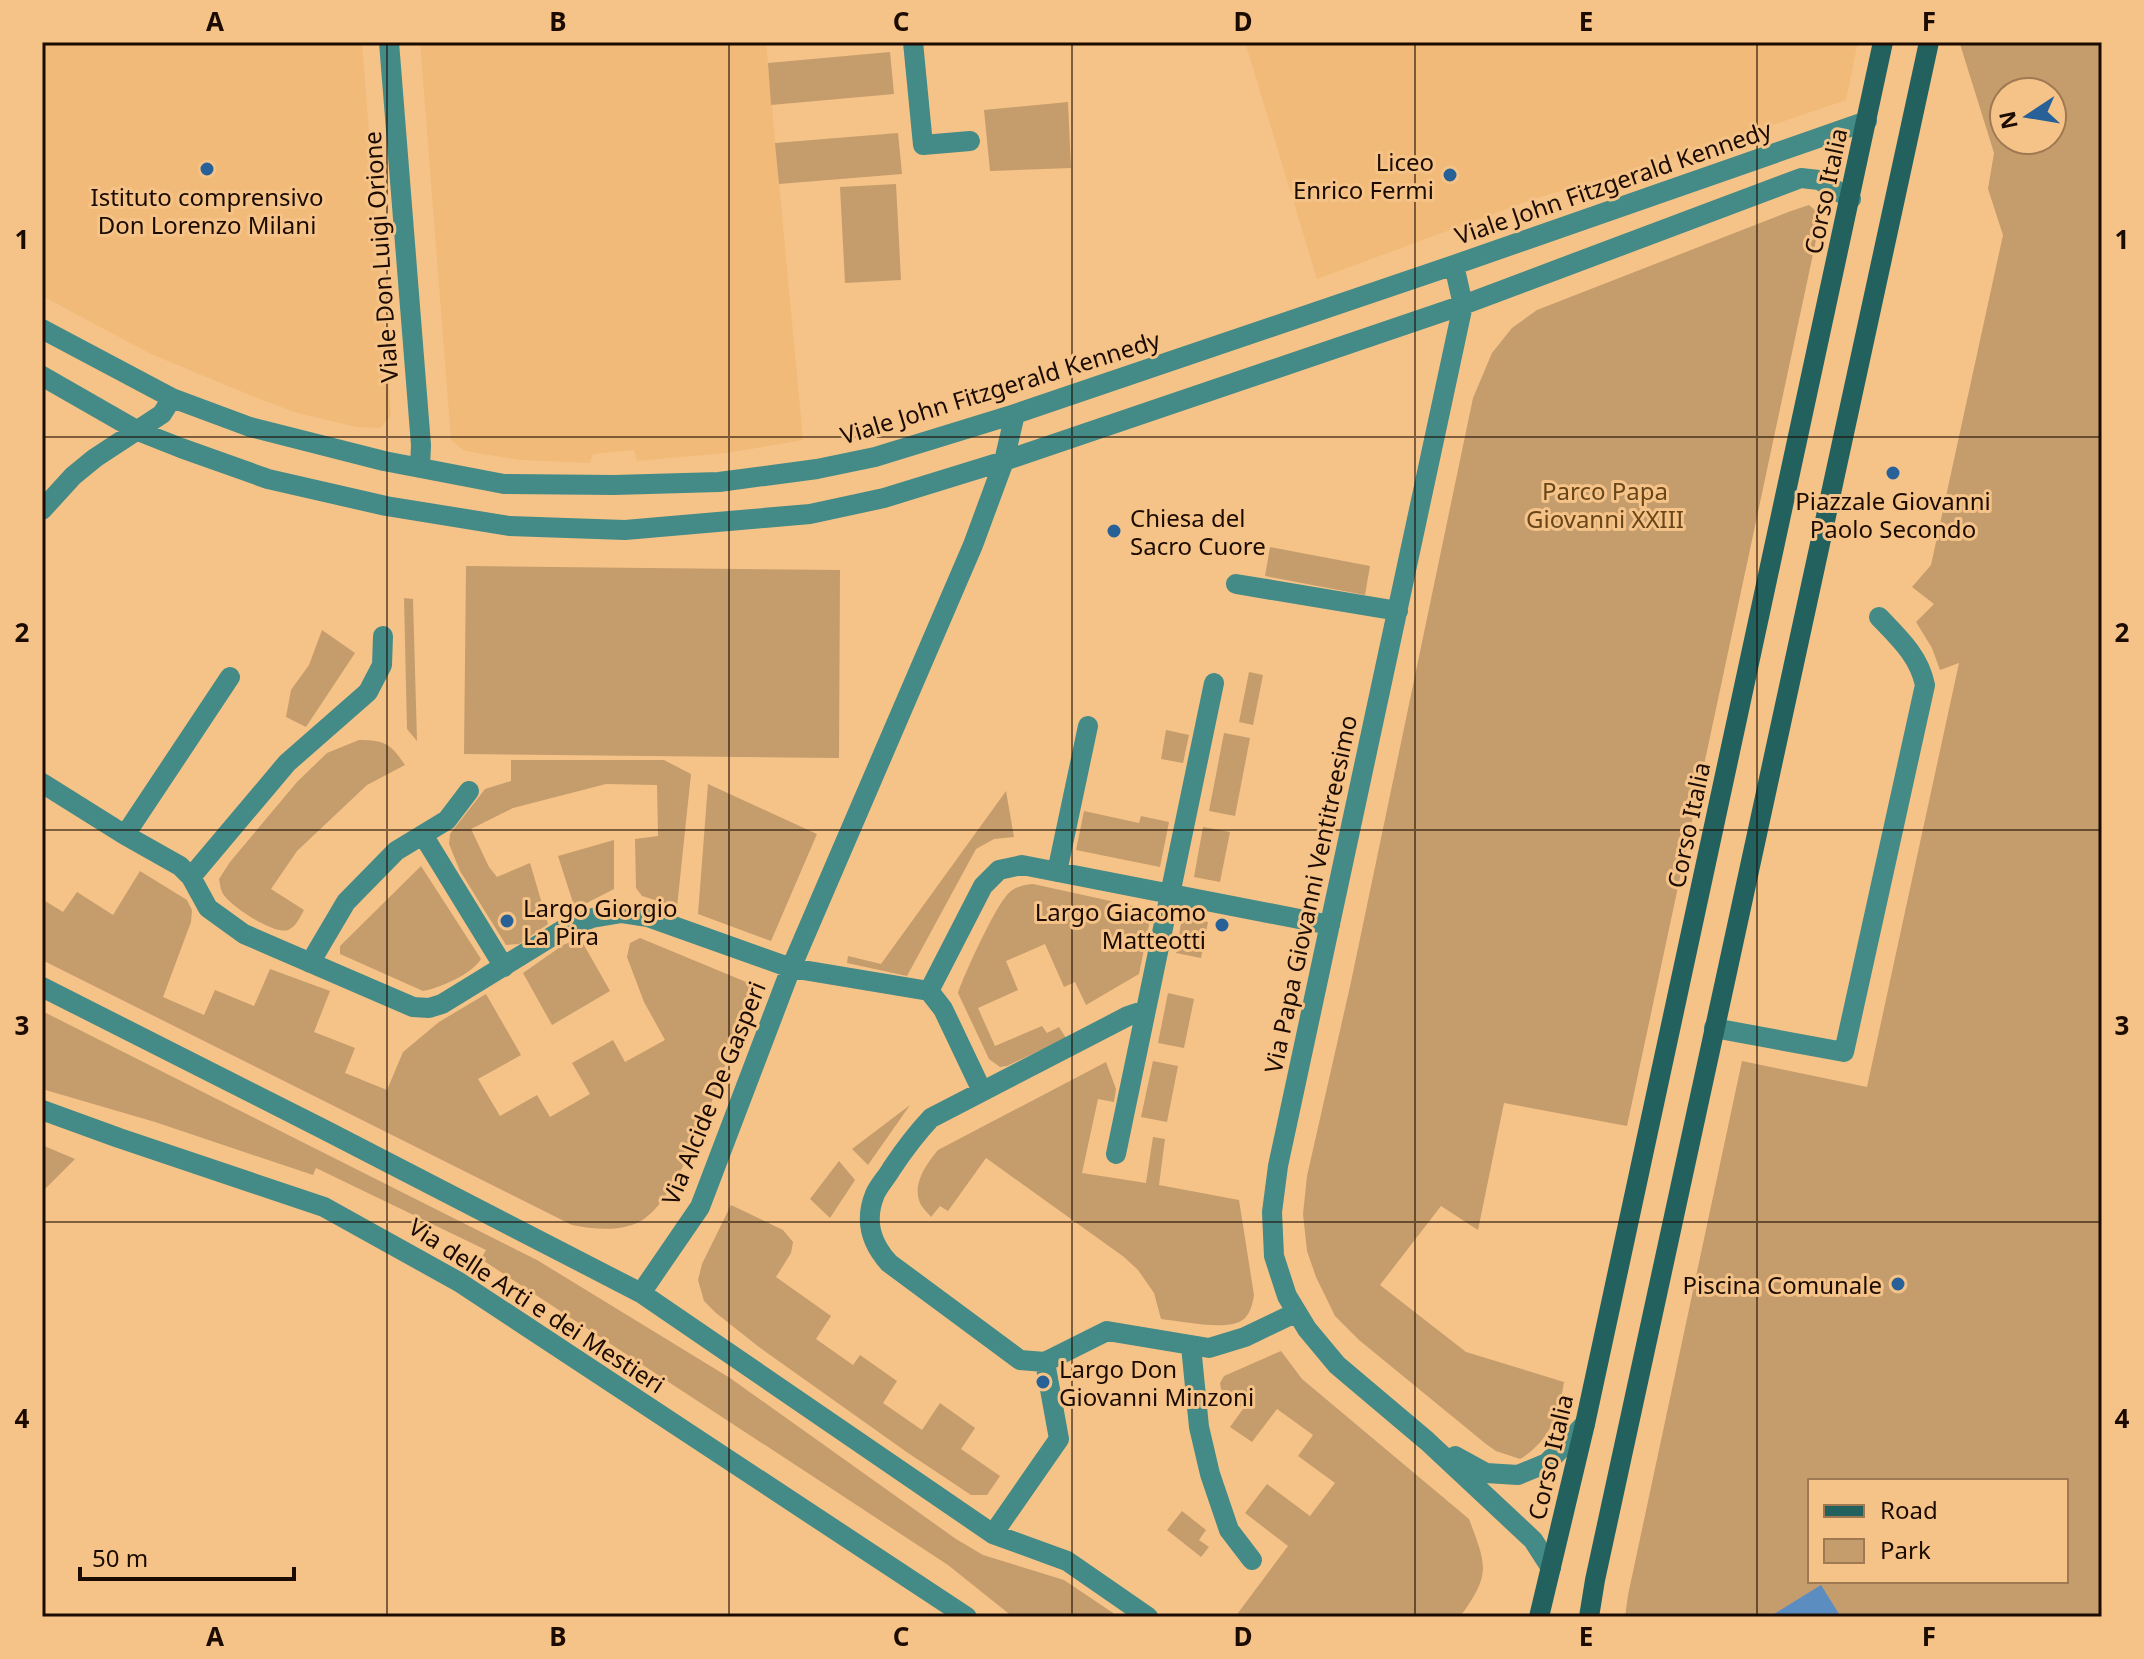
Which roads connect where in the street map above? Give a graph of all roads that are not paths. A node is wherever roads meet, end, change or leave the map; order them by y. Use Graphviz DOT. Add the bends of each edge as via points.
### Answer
graph roads {
  1 [pos="389,42"];
  2 [pos="913,42"];
  3 [pos="1883,42"];
  4 [pos="1929,42"];
  5 [pos="1867,121"];
  6 [pos="970,141"];
  7 [pos="1851,199"];
  8 [pos="1454,265"];
  9 [pos="1463,305"];
  10 [pos="42,329"];
  11 [pos="42,376"];
  12 [pos="167,406"];
  13 [pos="1015,414"];
  14 [pos="138,431"];
  15 [pos="160,440"];
  16 [pos="1004,461"];
  17 [pos="420,468"];
  18 [pos="42,510"];
  19 [pos="1236,584"];
  20 [pos="1398,611"];
  21 [pos="1879,617"];
  22 [pos="383,636"];
  23 [pos="230,677"];
  24 [pos="1214,683"];
  25 [pos="1088,726"];
  26 [pos="42,783"];
  27 [pos="469,791"];
  28 [pos="125,835"];
  29 [pos="423,835"];
  30 [pos="1057,872"];
  31 [pos="191,877"];
  32 [pos="1170,894"];
  33 [pos="1330,925"];
  34 [pos="310,963"];
  35 [pos="504,967"];
  36 [pos="791,968"];
  37 [pos="42,987"];
  38 [pos="929,991"];
  39 [pos="1146,1010"];
  40 [pos="1714,1028"];
  41 [pos="982,1091"];
  42 [pos="42,1110"];
  43 [pos="1116,1154"];
  44 [pos="641,1293"];
  45 [pos="1297,1312"];
  46 [pos="1191,1346"];
  47 [pos="1045,1362"];
  48 [pos="1585,1424"];
  49 [pos="1427,1441"];
  50 [pos="993,1534"];
  51 [pos="1252,1560"];
  52 [pos="1551,1568"];
  53 [pos="1595,1580"];
  54 [pos="967,1617"];
  55 [pos="1148,1617"];
  56 [pos="1539,1617"];
  57 [pos="1589,1617"];
  58 [pos="1596,1617"];
  1 -- 17 [label="street, Viale Don Luigi Orione"];
  2 -- 6 [label="street" via="923,145"];
  3 -- 5 [label="main road, Corso Italia"];
  4 -- 40 [label="main road"];
  5 -- 7 [label="main road, Corso Italia"];
  5 -- 8 [label="street, Viale John Fitzgerald Kennedy"];
  7 -- 9 [label="street" via="1819,180 1801,178"];
  7 -- 48 [label="main road, Corso Italia"];
  8 -- 9 [label="street"];
  8 -- 13 [label="street, Viale John Fitzgerald Kennedy"];
  9 -- 16 [label="street"];
  9 -- 20 [label="street, Via Papa Giovanni Ventitreesimo"];
  10 -- 12 [label="street, Viale John Fitzgerald Kennedy"];
  11 -- 14 [label="street"];
  12 -- 14 [label="street"];
  12 -- 15 [label="street"];
  12 -- 17 [label="street, Viale John Fitzgerald Kennedy"];
  13 -- 16 [label="street, Via Alcide De Gasperi"];
  13 -- 17 [label="street, Viale John Fitzgerald Kennedy" via="875,457 719,482 504,484"];
  14 -- 15 [label="street"];
  14 -- 18 [label="street" via="73,476"];
  15 -- 16 [label="street" via="268,479 386,506 509,526 625,530 810,514 884,498"];
  16 -- 36 [label="street, Via Alcide De Gasperi"];
  19 -- 20 [label="street"];
  20 -- 33 [label="street, Via Papa Giovanni Ventitreesimo"];
  21 -- 40 [label="street" via="1922,668 1925,685 1844,1052"];
  22 -- 31 [label="street" via="382,665 368,692 287,763"];
  23 -- 28 [label="street"];
  24 -- 32 [label="street"];
  25 -- 30 [label="street"];
  26 -- 28 [label="street"];
  27 -- 29 [label="street" via="447,820"];
  28 -- 31 [label="street"];
  29 -- 34 [label="street" via="396,851 346,902"];
  29 -- 35 [label="street"];
  30 -- 32 [label="street"];
  30 -- 38 [label="street" via="1022,865 999,870 983,886"];
  31 -- 34 [label="street" via="208,908 244,934"];
  32 -- 33 [label="street"];
  32 -- 39 [label="street"];
  33 -- 45 [label="street, Via Papa Giovanni Ventitreesimo" via="1272,1212 1274,1256"];
  34 -- 35 [label="street" via="413,1007 429,1008"];
  35 -- 36 [label="street" via="564,929 622,913 648,917"];
  36 -- 38 [label="street"];
  36 -- 44 [label="street, Via Alcide De Gasperi" via="700,1207"];
  37 -- 44 [label="street"];
  38 -- 41 [label="street"];
  39 -- 41 [label="street"];
  39 -- 43 [label="street"];
  40 -- 53 [label="main road"];
  41 -- 47 [label="street" via="931,1118 909,1141 875,1193 871,1233 889,1263 1020,1360"];
  42 -- 54 [label="street, Via delle Arti e dei Mestieri" via="324,1207 390,1242 459,1282"];
  44 -- 50 [label="street"];
  45 -- 46 [label="street" via="1233,1341 1209,1348"];
  45 -- 49 [label="street, Via Papa Giovanni Ventitreesimo" via="1337,1365"];
  46 -- 47 [label="street" via="1107,1331"];
  46 -- 51 [label="street" via="1210,1474 1229,1530"];
  47 -- 50 [label="street" via="1059,1439"];
  48 -- 49 [label="street" via="1547,1463 1518,1475 1486,1473"];
  48 -- 52 [label="main road, Corso Italia"];
  49 -- 52 [label="street" via="1533,1540"];
  50 -- 55 [label="street" via="1067,1561"];
  52 -- 56 [label="main road, Corso Italia"];
  53 -- 57 [label="main road"];
  53 -- 58 [label="street"];
}
